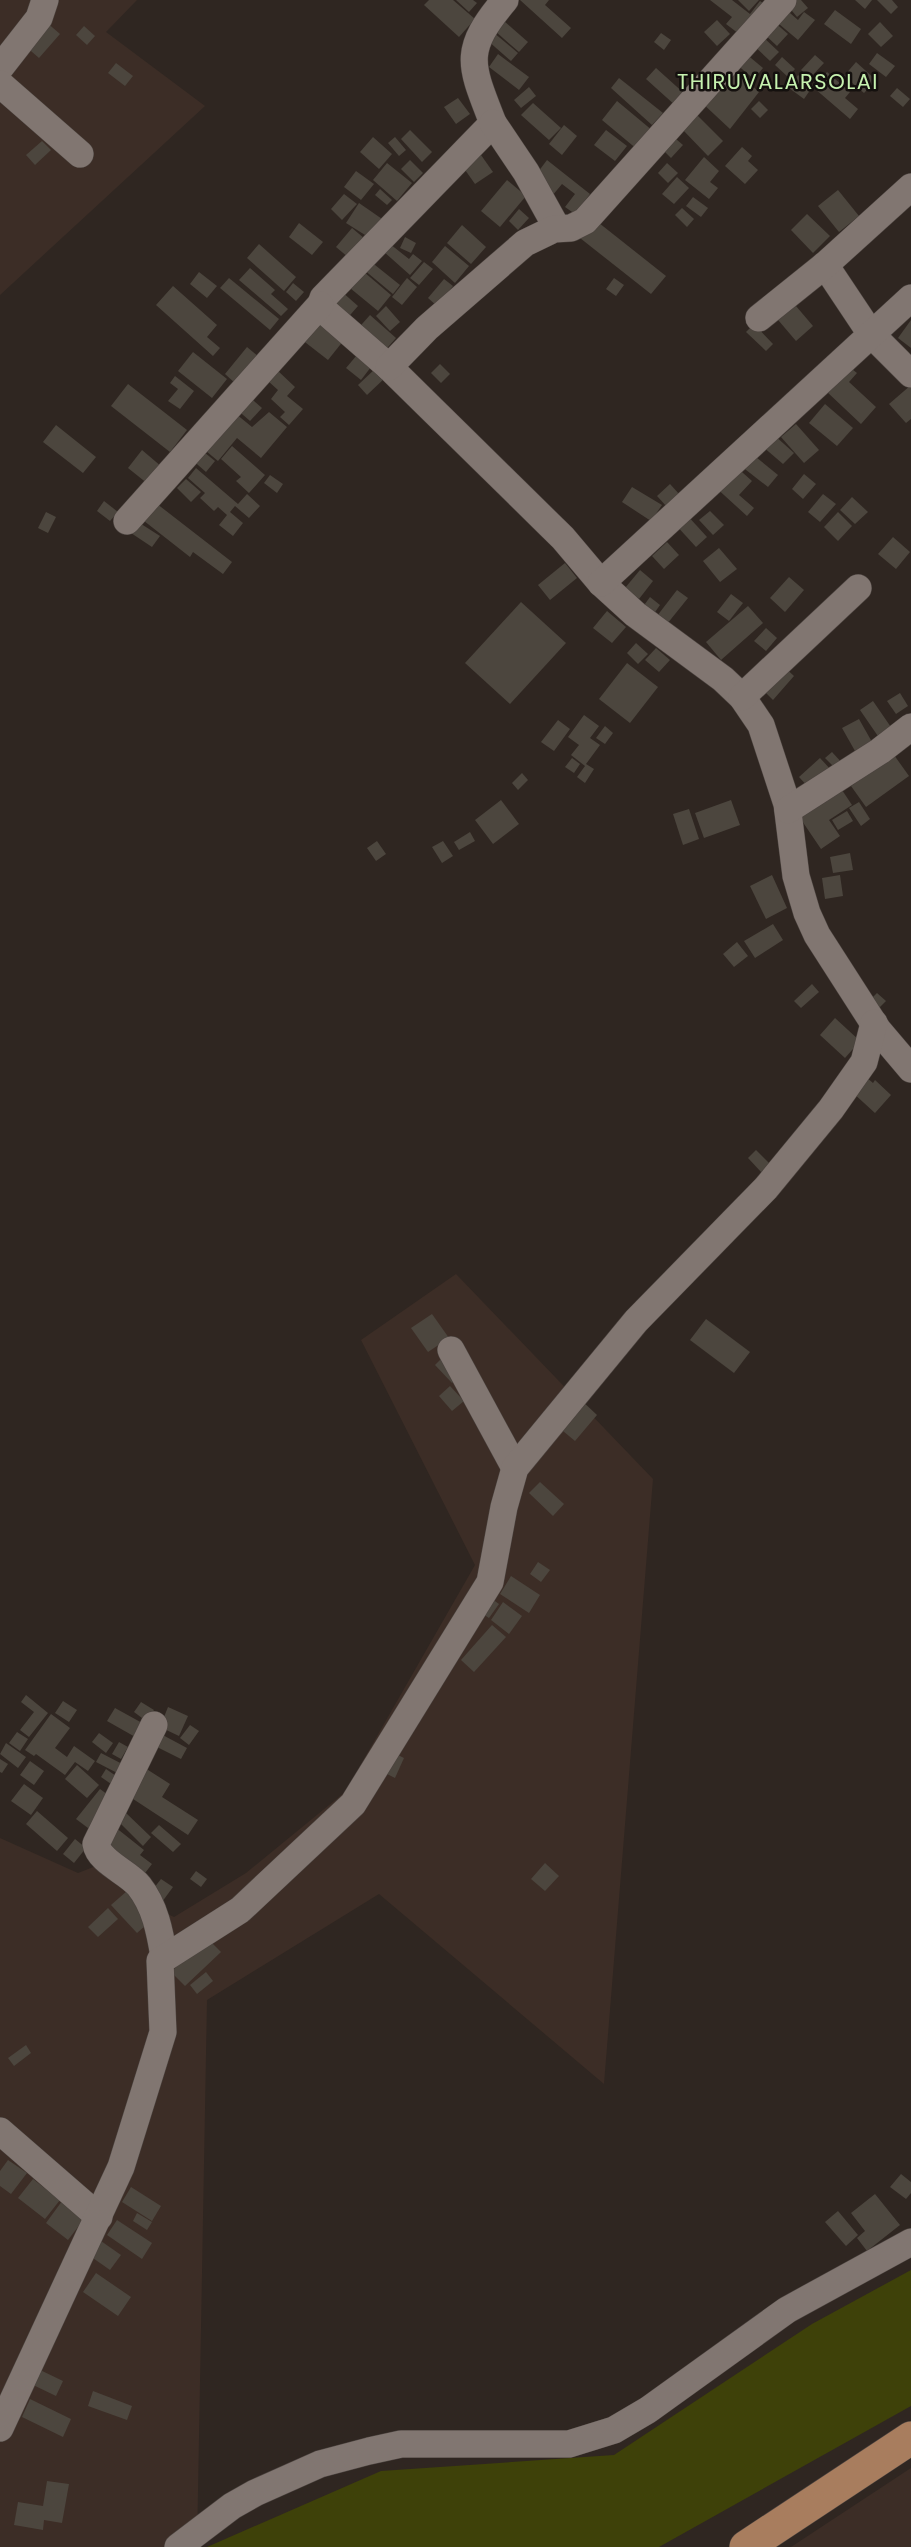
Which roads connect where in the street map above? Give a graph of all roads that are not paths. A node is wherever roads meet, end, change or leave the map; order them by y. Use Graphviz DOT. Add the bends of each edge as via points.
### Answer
graph roads {
  1 [pos="45,0"];
  2 [pos="505,0"];
  3 [pos="783,0"];
  4 [pos="0,68"];
  5 [pos="0,84"];
  6 [pos="493,123"];
  7 [pos="80,154"];
  8 [pos="911,187"];
  9 [pos="557,228"];
  10 [pos="825,265"];
  11 [pos="911,298"];
  12 [pos="320,305"];
  13 [pos="759,318"];
  14 [pos="871,334"];
  15 [pos="389,367"];
  16 [pos="911,374"];
  17 [pos="127,521"];
  18 [pos="601,583"];
  19 [pos="858,588"];
  20 [pos="742,697"];
  21 [pos="911,727"];
  22 [pos="788,810"];
  23 [pos="874,1023"];
  24 [pos="911,1069"];
  25 [pos="451,1350"];
  26 [pos="515,1468"];
  27 [pos="154,1725"];
  28 [pos="164,1957"];
  29 [pos="0,2131"];
  30 [pos="99,2217"];
  31 [pos="911,2242"];
  32 [pos="0,2428"];
  33 [pos="911,2438"];
  34 [pos="178,2547"];
  35 [pos="746,2547"];
  1 -- 4 [label="street" via="39,18"];
  2 -- 6 [label="street" via="485,24 476,43 478,89"];
  3 -- 9 [label="street" via="585,221 571,228"];
  5 -- 7 [label="street"];
  6 -- 9 [label="street"];
  6 -- 12 [label="street"];
  8 -- 10 [label="street"];
  9 -- 15 [label="street" via="515,250"];
  10 -- 13 [label="street"];
  10 -- 14 [label="street"];
  11 -- 14 [label="street"];
  12 -- 15 [label="street"];
  12 -- 17 [label="street"];
  14 -- 16 [label="street"];
  14 -- 18 [label="street"];
  15 -- 18 [label="street" via="563,538"];
  18 -- 20 [label="street" via="634,614"];
  19 -- 20 [label="street"];
  20 -- 22 [label="street" via="761,725"];
  21 -- 22 [label="street" via="880,752"];
  22 -- 23 [label="street" via="796,876 807,913"];
  23 -- 24 [label="street"];
  23 -- 26 [label="street" via="864,1062 825,1117 766,1188 636,1321"];
  25 -- 26 [label="street"];
  26 -- 28 [label="street" via="490,1582 353,1804 240,1910"];
  27 -- 28 [label="street" via="96,1844 102,1855 140,1886 159,1925"];
  28 -- 30 [label="street" via="159,1966 163,2032 121,2167"];
  29 -- 30 [label="street"];
  30 -- 32 [label="street"];
  31 -- 34 [label="street" via="787,2310 614,2430 569,2444 401,2444 320,2464 232,2506"];
  33 -- 35 [label="main road"];
}
